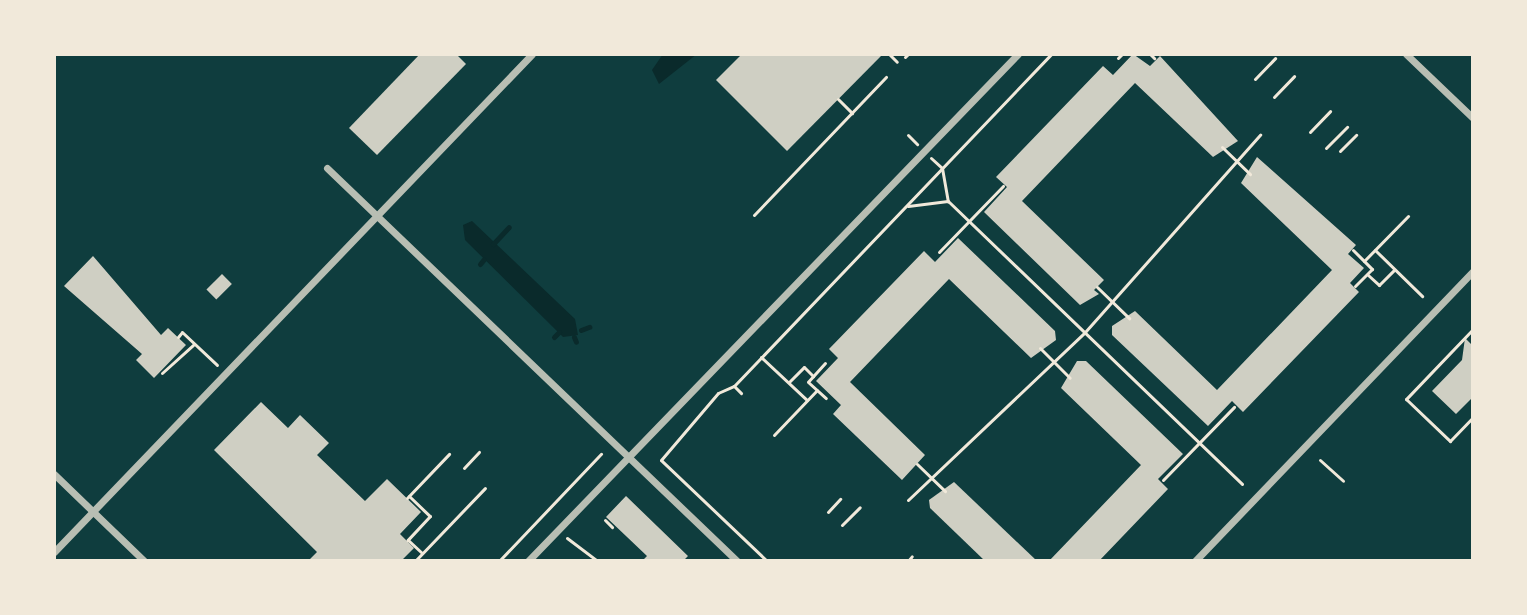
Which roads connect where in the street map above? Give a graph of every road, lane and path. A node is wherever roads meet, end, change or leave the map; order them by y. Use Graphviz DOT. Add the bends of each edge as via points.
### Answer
graph roads {
  1 [pos="532,54"];
  2 [pos="889,54"];
  3 [pos="1018,54"];
  4 [pos="1051,54"];
  5 [pos="1122,54"];
  6 [pos="1150,54"];
  7 [pos="1406,54"];
  8 [pos="1118,58"];
  9 [pos="1154,58"];
  10 [pos="1275,58"];
  11 [pos="897,62"];
  12 [pos="1294,76"];
  13 [pos="886,77"];
  14 [pos="1255,79"];
  15 [pos="1274,97"];
  16 [pos="838,99"];
  17 [pos="1330,111"];
  18 [pos="852,113"];
  19 [pos="1473,118"];
  20 [pos="1347,127"];
  21 [pos="1310,132"];
  22 [pos="908,135"];
  23 [pos="1260,135"];
  24 [pos="1356,135"];
  25 [pos="1222,147"];
  26 [pos="1326,148"];
  27 [pos="924,151"];
  28 [pos="1340,151"];
  29 [pos="1235,160"];
  30 [pos="327,168"];
  31 [pos="942,168"];
  32 [pos="1250,174"];
  33 [pos="1003,186"];
  34 [pos="948,201"];
  35 [pos="906,206"];
  36 [pos="754,215"];
  37 [pos="1408,216"];
  38 [pos="378,217"];
  39 [pos="969,221"];
  40 [pos="1353,250"];
  41 [pos="1375,250"];
  42 [pos="939,252"];
  43 [pos="1364,261"];
  44 [pos="1394,270"];
  45 [pos="1473,271"];
  46 [pos="1367,274"];
  47 [pos="1355,286"];
  48 [pos="1097,287"];
  49 [pos="1422,296"];
  50 [pos="1113,303"];
  51 [pos="1129,318"];
  52 [pos="1473,329"];
  53 [pos="1085,332"];
  54 [pos="178,337"];
  55 [pos="194,344"];
  56 [pos="1040,348"];
  57 [pos="761,357"];
  58 [pos="825,363"];
  59 [pos="1055,363"];
  60 [pos="162,373"];
  61 [pos="225,374"];
  62 [pos="813,376"];
  63 [pos="1070,378"];
  64 [pos="789,382"];
  65 [pos="734,386"];
  66 [pos="817,390"];
  67 [pos="741,393"];
  68 [pos="826,398"];
  69 [pos="807,400"];
  70 [pos="1234,407"];
  71 [pos="1473,417"];
  72 [pos="774,435"];
  73 [pos="1199,442"];
  74 [pos="479,452"];
  75 [pos="449,454"];
  76 [pos="601,454"];
  77 [pos="629,457"];
  78 [pos="1320,460"];
  79 [pos="917,464"];
  80 [pos="464,468"];
  81 [pos="54,474"];
  82 [pos="930,477"];
  83 [pos="1163,480"];
  84 [pos="1343,481"];
  85 [pos="1242,484"];
  86 [pos="485,488"];
  87 [pos="945,491"];
  88 [pos="840,499"];
  89 [pos="908,500"];
  90 [pos="860,507"];
  91 [pos="92,512"];
  92 [pos="828,512"];
  93 [pos="605,520"];
  94 [pos="842,525"];
  95 [pos="612,527"];
  96 [pos="558,530"];
  97 [pos="54,552"];
  98 [pos="422,553"];
  99 [pos="912,556"];
  100 [pos="144,561"];
  101 [pos="415,561"];
  102 [pos="499,561"];
  103 [pos="528,561"];
  104 [pos="597,561"];
  105 [pos="737,561"];
  106 [pos="767,561"];
  107 [pos="908,561"];
  108 [pos="1195,561"];
  1 -- 38 [label="street"];
  2 -- 11 [label="path"];
  3 -- 27 [label="street"];
  4 -- 31 [label="path"];
  5 -- 8 [label="path"];
  6 -- 9 [label="path"];
  7 -- 19 [label="street"];
  10 -- 14 [label="path"];
  12 -- 15 [label="path"];
  13 -- 18 [label="path"];
  16 -- 18 [label="path"];
  17 -- 21 [label="path"];
  18 -- 36 [label="path"];
  20 -- 26 [label="path"];
  22 -- 27 [label="path"];
  23 -- 29 [label="path"];
  24 -- 28 [label="path"];
  25 -- 29 [label="path"];
  27 -- 31 [label="path"];
  27 -- 77 [label="street"];
  29 -- 32 [label="path"];
  29 -- 50 [label="path"];
  30 -- 38 [label="street"];
  31 -- 34 [label="path"];
  31 -- 35 [label="path"];
  33 -- 39 [label="path"];
  34 -- 35 [label="path"];
  34 -- 39 [label="path"];
  35 -- 57 [label="path"];
  37 -- 41 [label="path"];
  38 -- 61 [label="street"];
  38 -- 77 [label="street"];
  39 -- 42 [label="path"];
  39 -- 53 [label="path"];
  40 -- 43 [label="path"];
  41 -- 43 [label="path"];
  41 -- 44 [label="path"];
  43 -- 46 [label="path" via="1372,269"];
  44 -- 46 [label="path" via="1379,285"];
  44 -- 49 [label="path"];
  45 -- 108 [label="street"];
  46 -- 47 [label="path"];
  48 -- 50 [label="path"];
  50 -- 51 [label="path"];
  50 -- 53 [label="path"];
  52 -- 71 [label="path" via="1406,399 1450,441"];
  53 -- 59 [label="path"];
  53 -- 73 [label="path"];
  54 -- 55 [label="path" via="182,332"];
  55 -- 60 [label="path"];
  55 -- 61 [label="path"];
  56 -- 59 [label="path"];
  57 -- 64 [label="path"];
  57 -- 65 [label="path"];
  58 -- 62 [label="path"];
  59 -- 63 [label="path"];
  59 -- 82 [label="path"];
  61 -- 91 [label="street"];
  62 -- 64 [label="path" via="804,367"];
  62 -- 66 [label="path" via="808,382"];
  64 -- 69 [label="path"];
  65 -- 67 [label="path"];
  65 -- 106 [label="path" via="718,393 661,460"];
  66 -- 68 [label="path"];
  66 -- 69 [label="path"];
  69 -- 72 [label="path"];
  70 -- 73 [label="path"];
  73 -- 83 [label="path"];
  73 -- 85 [label="path"];
  74 -- 80 [label="path"];
  75 -- 98 [label="path" via="408,497 430,516 408,540"];
  76 -- 102 [label="path"];
  77 -- 96 [label="street"];
  77 -- 105 [label="street"];
  78 -- 84 [label="path"];
  79 -- 82 [label="path"];
  81 -- 91 [label="street"];
  82 -- 87 [label="path"];
  82 -- 89 [label="path"];
  86 -- 98 [label="path"];
  88 -- 92 [label="path"];
  90 -- 94 [label="path"];
  91 -- 97 [label="street"];
  91 -- 100 [label="street"];
  93 -- 95 [label="path"];
  96 -- 103 [label="street"];
  96 -- 104 [label="path"];
  98 -- 101 [label="path"];
  99 -- 107 [label="path"];
}
